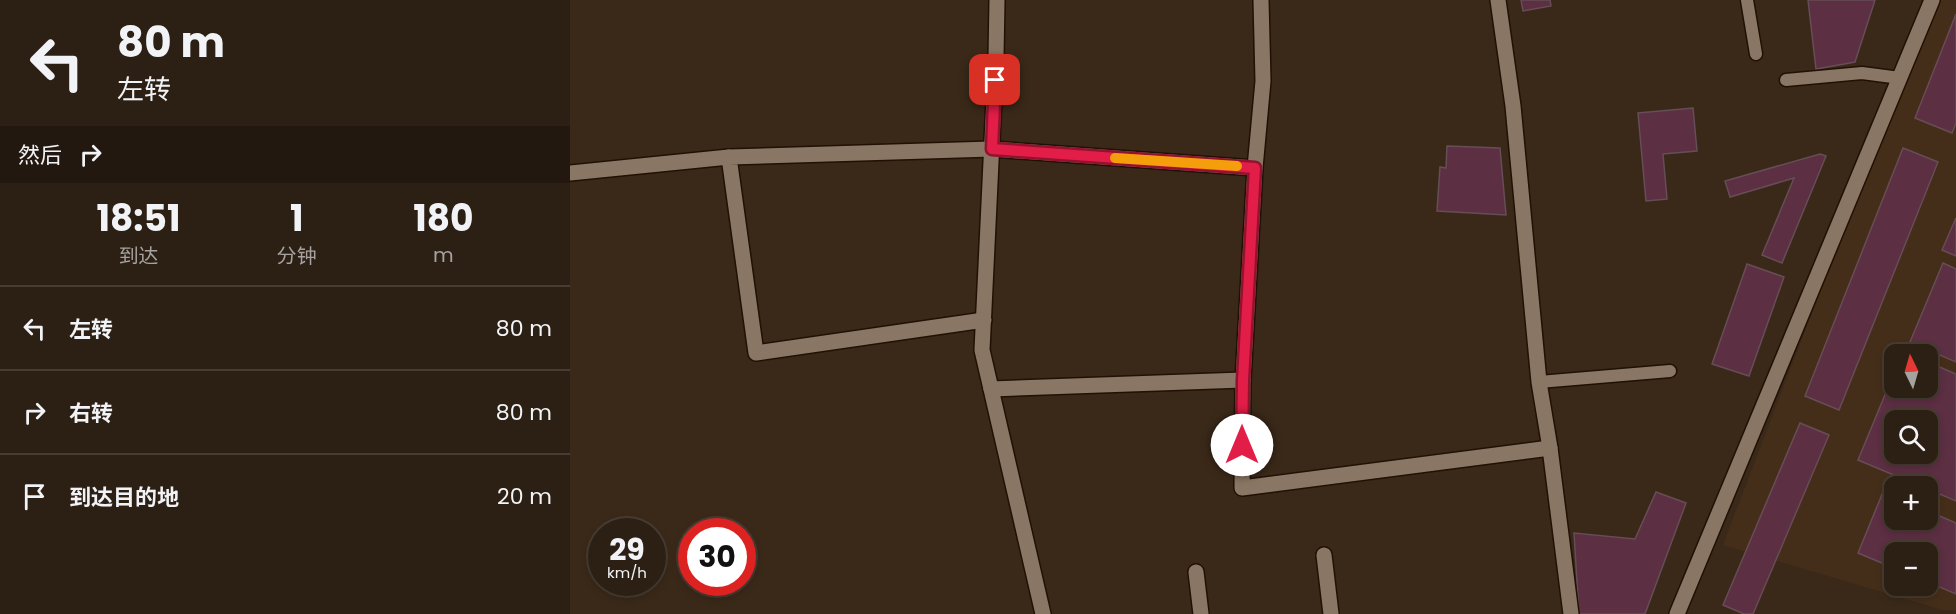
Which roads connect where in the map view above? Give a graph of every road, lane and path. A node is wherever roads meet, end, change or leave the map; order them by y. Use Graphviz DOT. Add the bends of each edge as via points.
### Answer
graph roads {
  1 [pos="997,0"];
  2 [pos="1261,0"];
  3 [pos="1498,0"];
  4 [pos="1747,0"];
  5 [pos="1932,0"];
  6 [pos="1756,54"];
  7 [pos="1899,78"];
  8 [pos="1786,80"];
  9 [pos="992,149"];
  10 [pos="729,158"];
  11 [pos="1255,168"];
  12 [pos="570,173"];
  13 [pos="984,321"];
  14 [pos="1670,371"];
  15 [pos="1243,380"];
  16 [pos="1539,382"];
  17 [pos="991,389"];
  18 [pos="1550,448"];
  19 [pos="1324,555"];
  20 [pos="1196,572"];
  21 [pos="1043,614"];
  22 [pos="1201,614"];
  23 [pos="1331,614"];
  24 [pos="1571,614"];
  25 [pos="1677,614"];
  1 -- 9 [label="street"];
  2 -- 11 [label="street" via="1263,81"];
  3 -- 16 [label="street" via="1513,106"];
  4 -- 6 [label="lane"];
  5 -- 7 [label="street"];
  7 -- 8 [label="lane" via="1862,73"];
  7 -- 25 [label="street"];
  9 -- 10 [label="street"];
  9 -- 11 [label="street"];
  9 -- 13 [label="street"];
  10 -- 12 [label="street"];
  10 -- 13 [label="street" via="756,353"];
  11 -- 15 [label="street"];
  13 -- 17 [label="street" via="982,350"];
  14 -- 16 [label="lane"];
  15 -- 17 [label="street"];
  15 -- 18 [label="street" via="1242,488"];
  16 -- 18 [label="street"];
  17 -- 21 [label="street"];
  18 -- 24 [label="street"];
  19 -- 23 [label="street"];
  20 -- 22 [label="street"];
}
